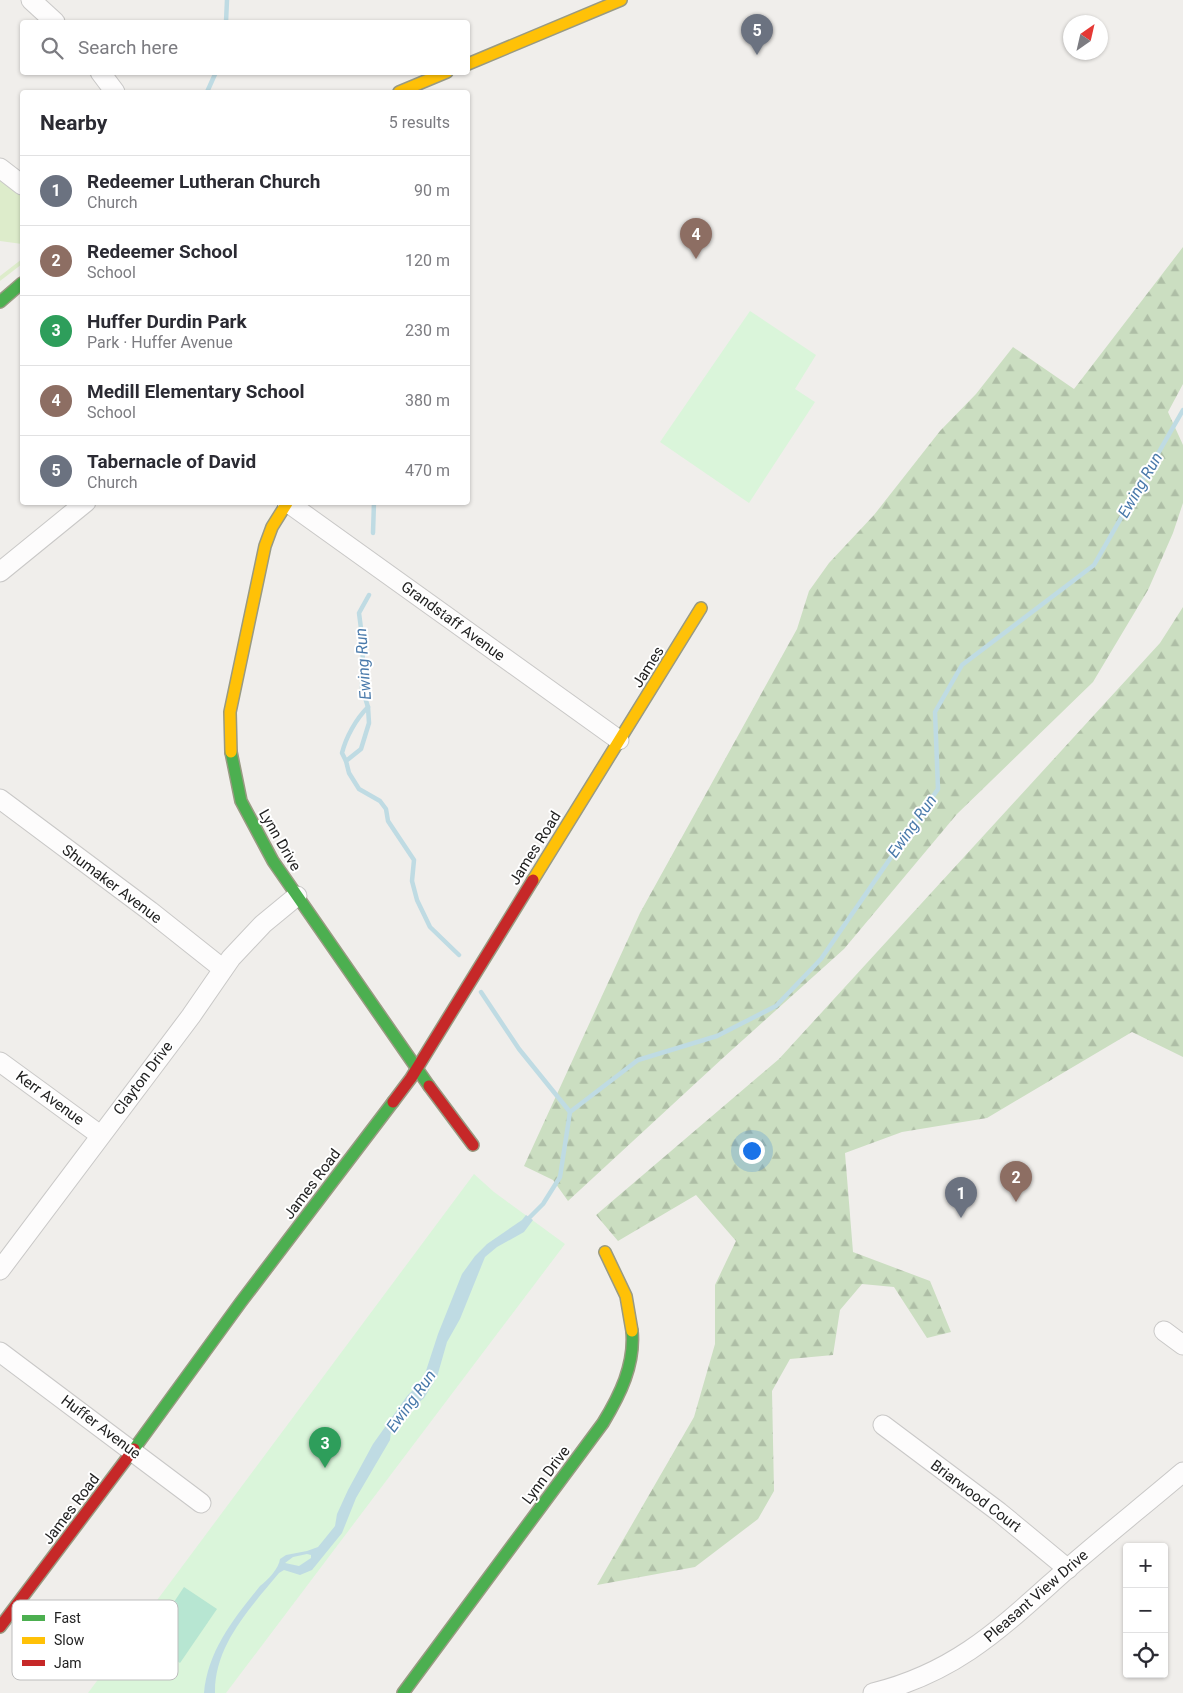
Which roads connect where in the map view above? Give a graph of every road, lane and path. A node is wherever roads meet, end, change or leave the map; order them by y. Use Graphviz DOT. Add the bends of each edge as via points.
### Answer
graph roads {
  1 [pos="31,0"];
  2 [pos="621,0"];
  3 [pos="53,20"];
  4 [pos="470,63"];
  5 [pos="102,75"];
  6 [pos="440,75"];
  7 [pos="113,90"];
  8 [pos="404,90"];
  9 [pos="0,168"];
  10 [pos="20,183"];
  11 [pos="82,505"];
  12 [pos="286,505"];
  13 [pos="290,505"];
  14 [pos="0,572"];
  15 [pos="701,608"];
  16 [pos="619,740"];
  17 [pos="0,800"];
  18 [pos="297,896"];
  19 [pos="223,969"];
  20 [pos="0,1062"];
  21 [pos="416,1068"];
  22 [pos="100,1135"];
  23 [pos="473,1145"];
  24 [pos="605,1252"];
  25 [pos="0,1270"];
  26 [pos="1164,1331"];
  27 [pos="1183,1345"];
  28 [pos="0,1352"];
  29 [pos="883,1425"];
  30 [pos="133,1450"];
  31 [pos="1183,1472"];
  32 [pos="202,1503"];
  33 [pos="1068,1568"];
  34 [pos="20,1600"];
  35 [pos="12,1611"];
  36 [pos="0,1627"];
  37 [pos="403,1693"];
  38 [pos="873,1693"];
  1 -- 3 [label="street"];
  2 -- 4 [label="street"];
  5 -- 7 [label="street"];
  6 -- 8 [label="street"];
  9 -- 10 [label="street"];
  11 -- 14 [label="street"];
  12 -- 18 [label="street, Lynn Drive" via="272,527 257,578 233,689 229,735 236,784 242,801 264,845"];
  13 -- 16 [label="street, Grandstaff Avenue"];
  15 -- 16 [label="street, James"];
  16 -- 21 [label="street, James Road"];
  17 -- 19 [label="street, Shumaker Avenue"];
  18 -- 19 [label="street, Clayton Drive" via="250,936"];
  18 -- 21 [label="street, Lynn Drive"];
  19 -- 22 [label="street, Clayton Drive"];
  20 -- 22 [label="street, Kerr Avenue"];
  21 -- 23 [label="street, Lynn Drive"];
  21 -- 30 [label="street, James Road"];
  22 -- 25 [label="street, Clayton Drive"];
  24 -- 37 [label="street, Lynn Drive" via="619,1274 629,1301 633,1327 624,1388 603,1423"];
  26 -- 27 [label="street"];
  28 -- 30 [label="street, Huffer Avenue"];
  29 -- 33 [label="street, Briarwood Court"];
  30 -- 32 [label="street, Huffer Avenue"];
  30 -- 34 [label="street, James Road"];
  31 -- 33 [label="street, Pleasant View Drive"];
  33 -- 38 [label="street, Pleasant View Drive" via="1000,1630 966,1654 917,1679"];
  35 -- 36 [label="street, James Road"];
}
